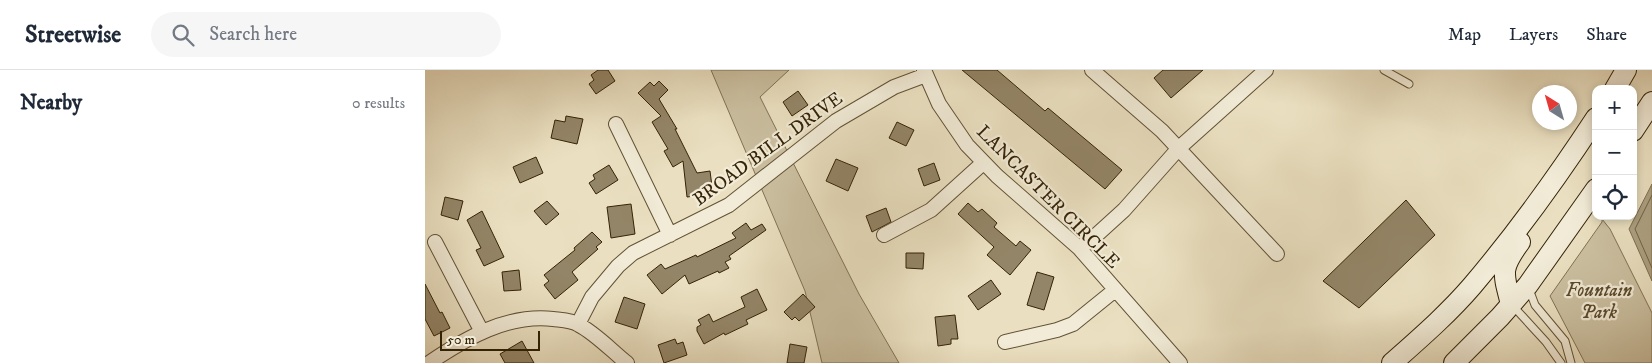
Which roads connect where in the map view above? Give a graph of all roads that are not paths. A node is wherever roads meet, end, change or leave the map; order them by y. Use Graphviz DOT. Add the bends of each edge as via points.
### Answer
graph roads {
  1 [pos="1092,70"];
  2 [pos="1266,70"];
  3 [pos="1384,70"];
  4 [pos="1626,70"];
  5 [pos="925,72"];
  6 [pos="1409,84"];
  7 [pos="1617,85"];
  8 [pos="1652,102"];
  9 [pos="617,124"];
  10 [pos="1592,124"];
  11 [pos="1634,130"];
  12 [pos="1179,148"];
  13 [pos="983,163"];
  14 [pos="1562,170"];
  15 [pos="1592,195"];
  16 [pos="670,235"];
  17 [pos="884,235"];
  18 [pos="435,242"];
  19 [pos="1079,248"];
  20 [pos="1277,254"];
  21 [pos="1527,285"];
  22 [pos="1115,290"];
  23 [pos="1511,304"];
  24 [pos="578,324"];
  25 [pos="482,332"];
  26 [pos="1005,342"];
  27 [pos="429,363"];
  28 [pos="627,363"];
  29 [pos="1180,363"];
  30 [pos="1392,363"];
  31 [pos="1454,363"];
  32 [pos="1561,363"];
  33 [pos="1571,363"];
  1 -- 12 [label="street"];
  2 -- 12 [label="street"];
  3 -- 6 [label="lane"];
  4 -- 7 [label="main road"];
  5 -- 13 [label="street, LANCASTER CIRCLE" via="953,127"];
  5 -- 16 [label="street, BROAD BILL DRIVE" via="836,121 729,205"];
  8 -- 11 [label="main road"];
  9 -- 16 [label="street"];
  10 -- 14 [label="main road"];
  12 -- 19 [label="street" via="1122,211"];
  12 -- 20 [label="street"];
  13 -- 17 [label="street" via="931,210"];
  13 -- 19 [label="street, LANCASTER CIRCLE"];
  14 -- 23 [label="main road" via="1564,184 1505,266 1504,276"];
  14 -- 30 [label="main road" via="1471,288"];
  15 -- 21 [label="main road"];
  16 -- 24 [label="street, BROAD BILL DRIVE" via="633,253 618,266 592,297"];
  18 -- 25 [label="street"];
  19 -- 22 [label="street, LANCASTER CIRCLE"];
  21 -- 23 [label="main road"];
  21 -- 33 [label="lane" via="1535,304 1565,341"];
  22 -- 26 [label="street" via="1073,324"];
  22 -- 29 [label="street, LANCASTER CIRCLE"];
  23 -- 31 [label="main road"];
  23 -- 32 [label="lane"];
  24 -- 25 [label="street" via="546,318 505,322"];
  24 -- 28 [label="street"];
  25 -- 27 [label="street"];
}
